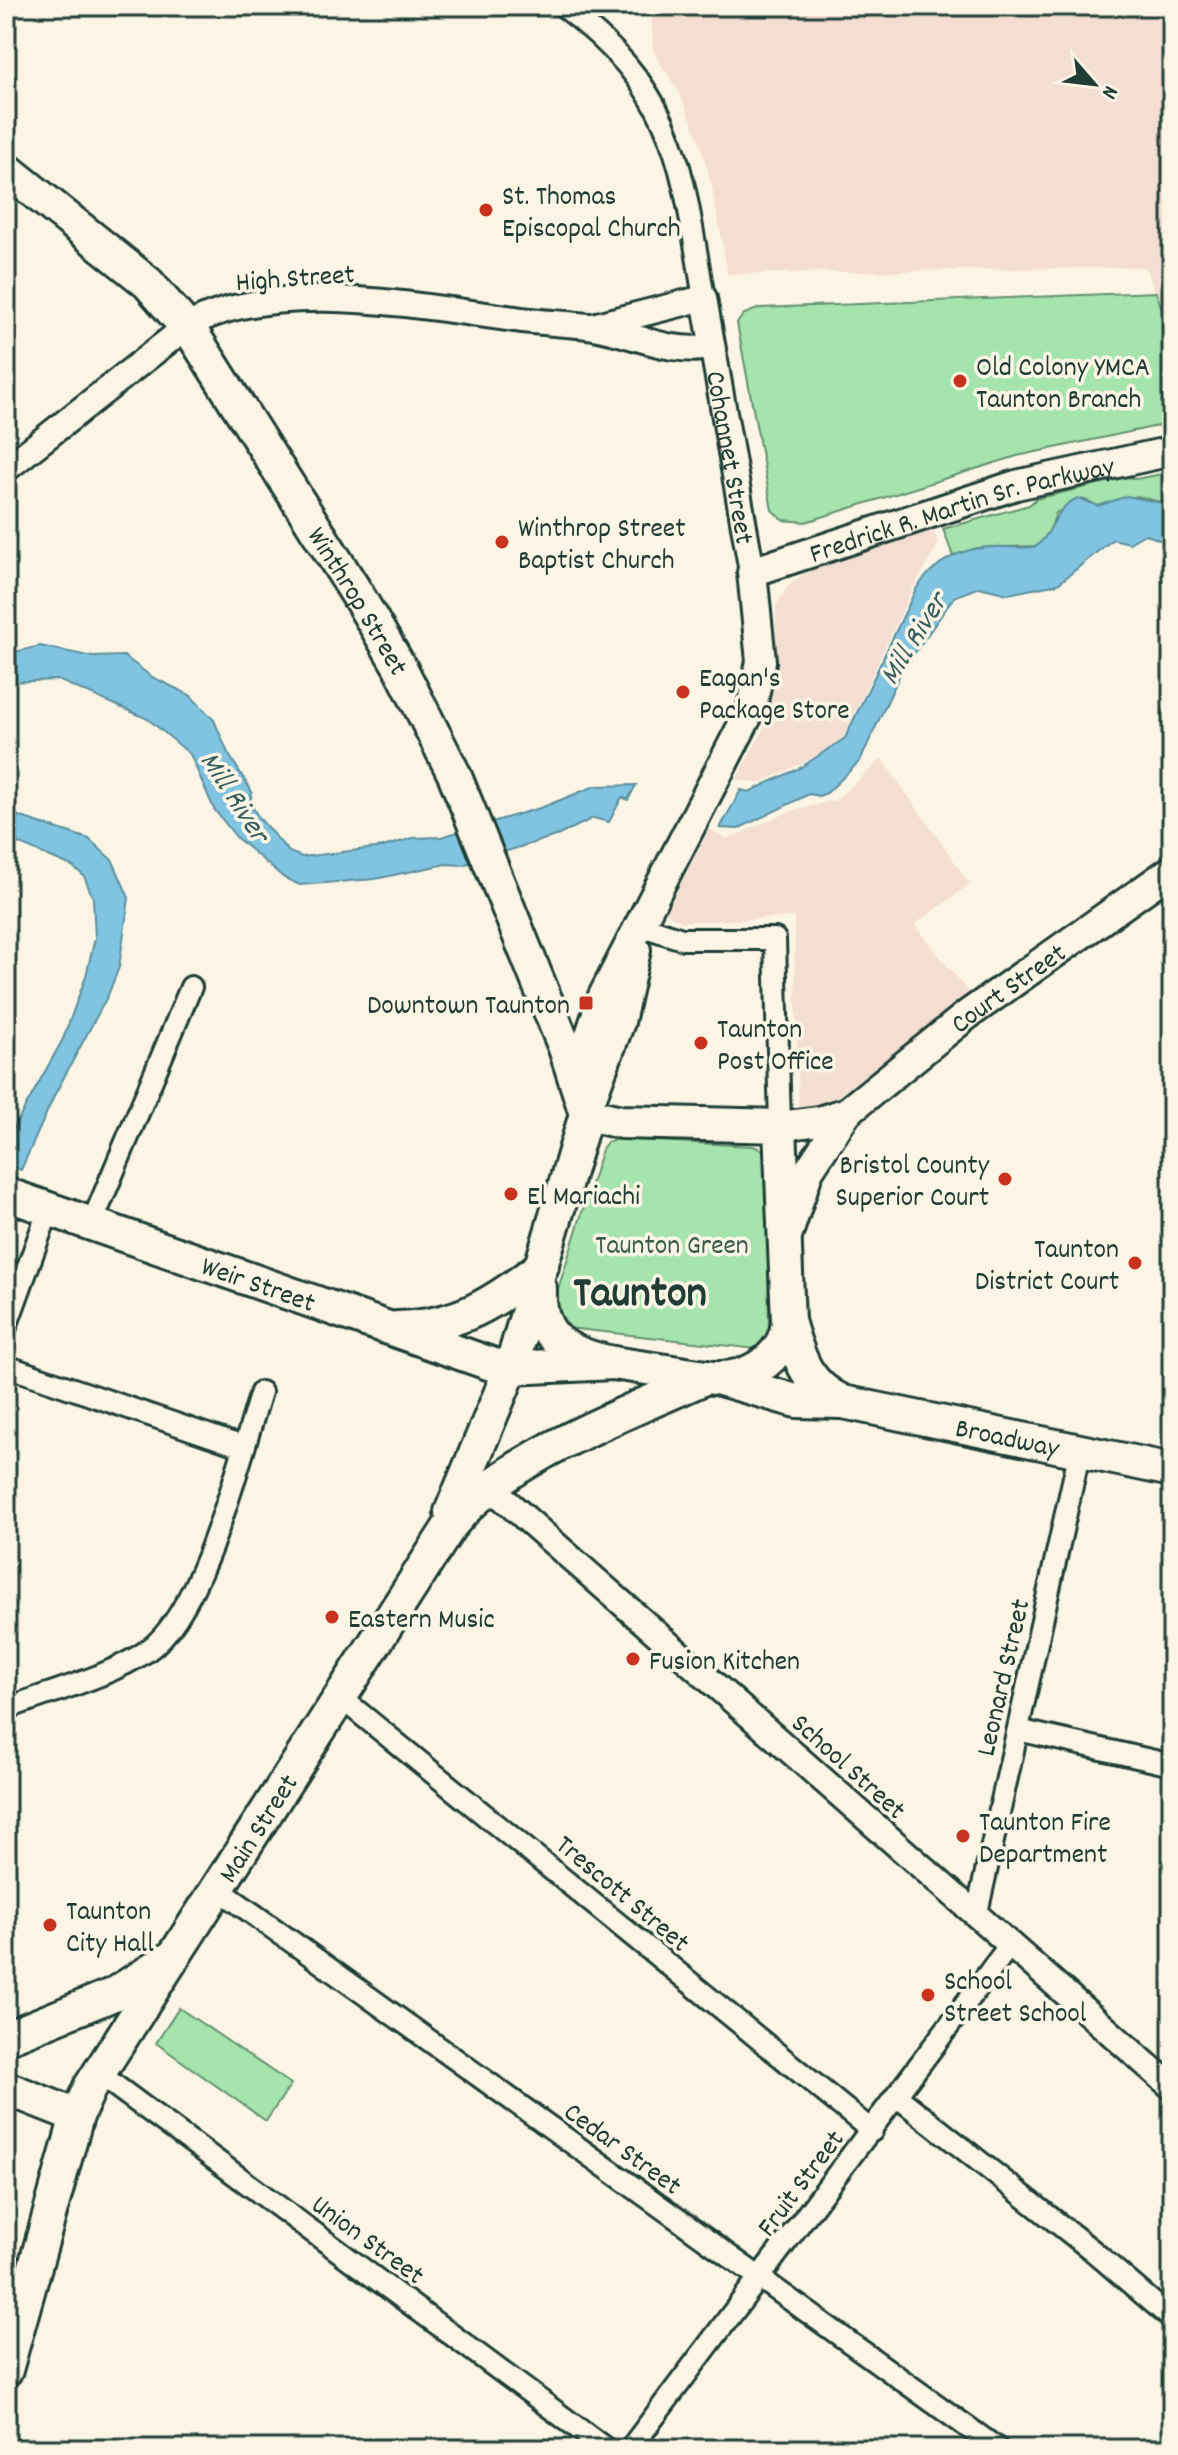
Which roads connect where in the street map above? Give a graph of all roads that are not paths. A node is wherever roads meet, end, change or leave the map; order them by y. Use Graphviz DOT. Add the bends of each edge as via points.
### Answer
graph roads {
  1 [pos="563,6"];
  2 [pos="6,169"];
  3 [pos="704,298"];
  4 [pos="590,326"];
  5 [pos="186,327"];
  6 [pos="712,347"];
  7 [pos="1172,451"];
  8 [pos="6,469"];
  9 [pos="752,572"];
  10 [pos="1172,870"];
  11 [pos="639,925"];
  12 [pos="191,987"];
  13 [pos="847,1112"];
  14 [pos="586,1114"];
  15 [pos="780,1126"];
  16 [pos="6,1194"];
  17 [pos="49,1209"];
  18 [pos="92,1223"];
  19 [pos="784,1250"];
  20 [pos="542,1266"];
  21 [pos="788,1321"];
  22 [pos="6,1327"];
  23 [pos="397,1328"];
  24 [pos="613,1363"];
  25 [pos="6,1366"];
  26 [pos="511,1368"];
  27 [pos="713,1378"];
  28 [pos="261,1392"];
  29 [pos="843,1402"];
  30 [pos="492,1415"];
  31 [pos="243,1447"];
  32 [pos="1080,1450"];
  33 [pos="1172,1470"];
  34 [pos="489,1486"];
  35 [pos="440,1539"];
  36 [pos="340,1697"];
  37 [pos="6,1709"];
  38 [pos="1018,1730"];
  39 [pos="1172,1765"];
  40 [pos="217,1888"];
  41 [pos="976,1917"];
  42 [pos="1009,1946"];
  43 [pos="174,1956"];
  44 [pos="13,2039"];
  45 [pos="98,2073"];
  46 [pos="9,2085"];
  47 [pos="1172,2087"];
  48 [pos="899,2098"];
  49 [pos="77,2116"];
  50 [pos="872,2131"];
  51 [pos="759,2280"];
  52 [pos="1172,2319"];
  53 [pos="6,2370"];
  54 [pos="606,2449"];
  55 [pos="630,2449"];
  56 [pos="998,2449"];
  1 -- 3 [label="street, Cohannet Street" via="618,53 657,106 682,177"];
  2 -- 5 [label="main road, Winthrop Street" via="148,283"];
  3 -- 4 [label="street, High Street"];
  3 -- 6 [label="street, Cohannet Street"];
  4 -- 5 [label="street, High Street" via="337,299 224,312"];
  4 -- 6 [label="street, High Street" via="672,349"];
  5 -- 8 [label="street, High Street"];
  5 -- 14 [label="main road, Winthrop Street" via="252,423 386,642 438,739 565,1048"];
  6 -- 9 [label="street, Cohannet Street"];
  7 -- 9 [label="main road, Fredrick R. Martin Sr. Parkway" via="1016,485"];
  9 -- 11 [label="main road, Cohannet Street" via="761,661 752,707"];
  10 -- 13 [label="main road, Court Street" via="967,1015"];
  11 -- 14 [label="main road, Cohannet Street" via="625,1005"];
  11 -- 15 [label="street" via="682,939 775,939"];
  12 -- 18 [label="street"];
  13 -- 15 [label="main road, Court Street"];
  13 -- 19 [label="main road, Court Street" via="809,1170"];
  14 -- 15 [label="main road" via="621,1122"];
  14 -- 20 [label="main road"];
  15 -- 19 [label="main road"];
  16 -- 17 [label="main road, Weir Street"];
  17 -- 18 [label="main road, Weir Street"];
  17 -- 22 [label="street"];
  18 -- 23 [label="main road, Weir Street"];
  19 -- 21 [label="main road"];
  20 -- 23 [label="main road" via="473,1313"];
  20 -- 24 [label="main road" via="539,1298 545,1328 576,1352"];
  20 -- 26 [label="main road"];
  21 -- 27 [label="main road" via="783,1345 767,1362"];
  21 -- 29 [label="main road, Broadway" via="806,1375"];
  23 -- 26 [label="main road, Weir Street"];
  24 -- 26 [label="main road"];
  24 -- 27 [label="main road"];
  25 -- 31 [label="street"];
  26 -- 30 [label="main road, Main Street"];
  27 -- 29 [label="main road, Broadway" via="796,1401"];
  27 -- 34 [label="main road, Main Street" via="528,1461"];
  28 -- 31 [label="street"];
  29 -- 32 [label="main road, Broadway"];
  30 -- 34 [label="main road" via="483,1457"];
  30 -- 35 [label="main road, Main Street"];
  31 -- 37 [label="street" via="203,1566 158,1640 139,1656"];
  32 -- 33 [label="main road, Broadway"];
  32 -- 38 [label="street, Leonard Street"];
  34 -- 35 [label="main road, Main Street"];
  34 -- 41 [label="street, School Street"];
  35 -- 36 [label="main road, Main Street"];
  36 -- 40 [label="main road, Main Street"];
  36 -- 50 [label="street, Trescott Street"];
  38 -- 39 [label="street"];
  38 -- 41 [label="street, Leonard Street"];
  40 -- 43 [label="main road, Main Street"];
  40 -- 51 [label="street, Cedar Street"];
  41 -- 42 [label="street, School Street"];
  42 -- 47 [label="street, School Street"];
  42 -- 48 [label="street, Fruit Street"];
  43 -- 44 [label="main road" via="114,1994"];
  43 -- 45 [label="main road, Main Street"];
  45 -- 49 [label="main road, Main Street"];
  45 -- 54 [label="street, Union Street"];
  46 -- 49 [label="main road"];
  48 -- 50 [label="street, Fruit Street"];
  48 -- 52 [label="street"];
  49 -- 53 [label="main road, Main Street"];
  50 -- 51 [label="street, Fruit Street"];
  51 -- 55 [label="street, Fruit Street"];
  51 -- 56 [label="street, Cedar Street"];
}
